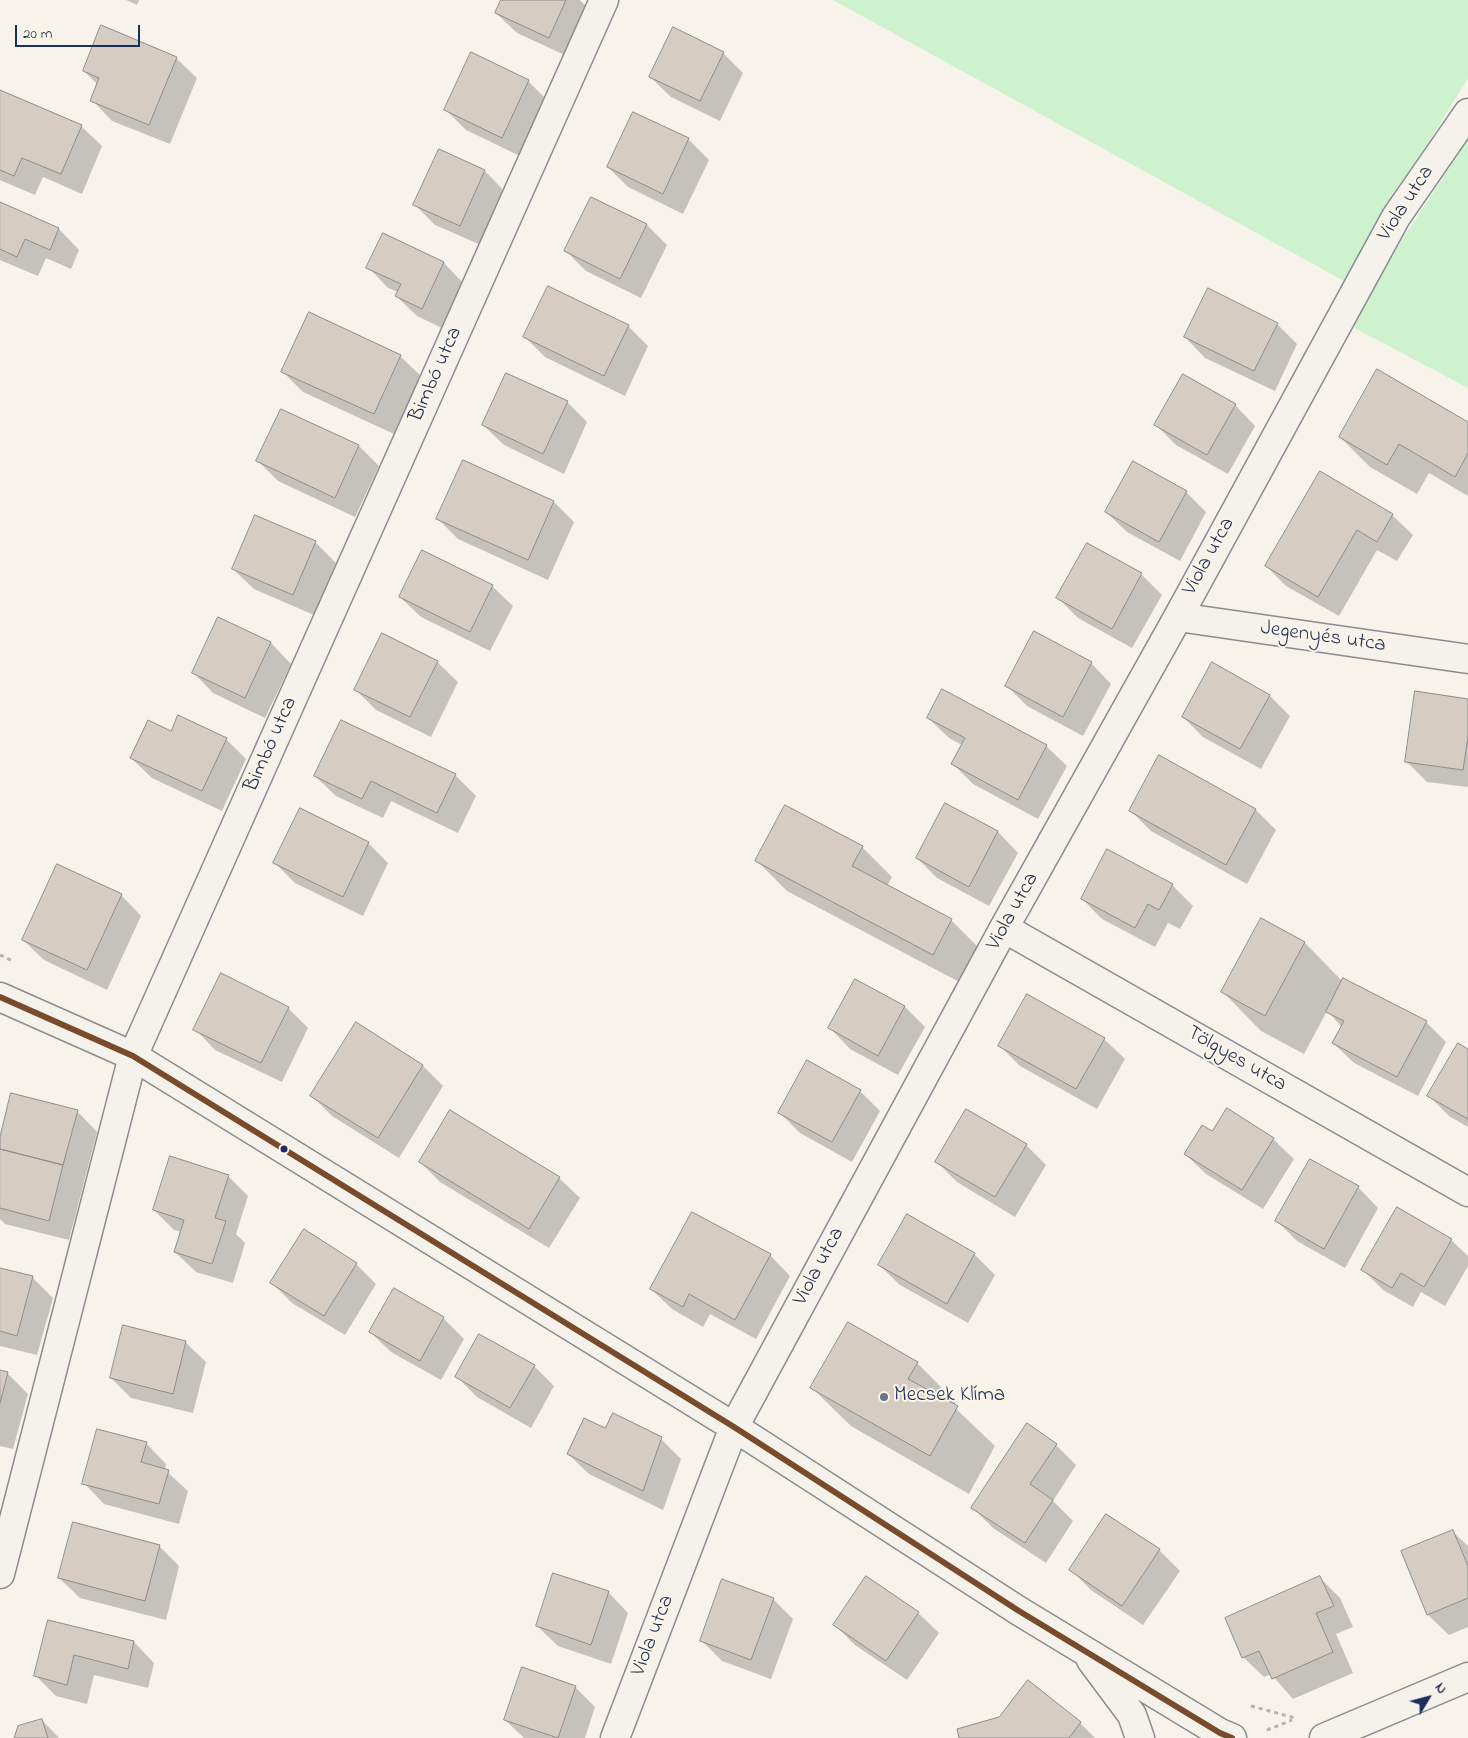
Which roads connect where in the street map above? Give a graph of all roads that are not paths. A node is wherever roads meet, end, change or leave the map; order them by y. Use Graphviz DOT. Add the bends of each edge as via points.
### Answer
graph roads {
  1 [pos="604,0"];
  2 [pos="1468,113"];
  3 [pos="1178,617"];
  4 [pos="1468,659"];
  5 [pos="1004,928"];
  6 [pos="0,997"];
  7 [pos="133,1056"];
  8 [pos="1468,1192"];
  9 [pos="734,1427"];
  10 [pos="0,1574"];
  11 [pos="1083,1649"];
  12 [pos="1468,1677"];
  13 [pos="615,1738"];
  14 [pos="1140,1738"];
  15 [pos="1232,1738"];
  16 [pos="1324,1738"];
  1 -- 7 [label="street, Bimbó utca"];
  2 -- 3 [label="street, Viola utca" via="1396,217"];
  3 -- 4 [label="street, Jegenyés utca"];
  3 -- 5 [label="street, Viola utca"];
  5 -- 8 [label="street, Tölgyes utca"];
  5 -- 9 [label="street, Viola utca"];
  6 -- 7 [label="street"];
  7 -- 9 [label="street"];
  7 -- 10 [label="street, Bimbó utca"];
  9 -- 11 [label="street"];
  9 -- 13 [label="street, Viola utca"];
  11 -- 14 [label="street" via="1132,1715"];
  11 -- 15 [label="street" via="1220,1734"];
  12 -- 16 [label="street"];
}
